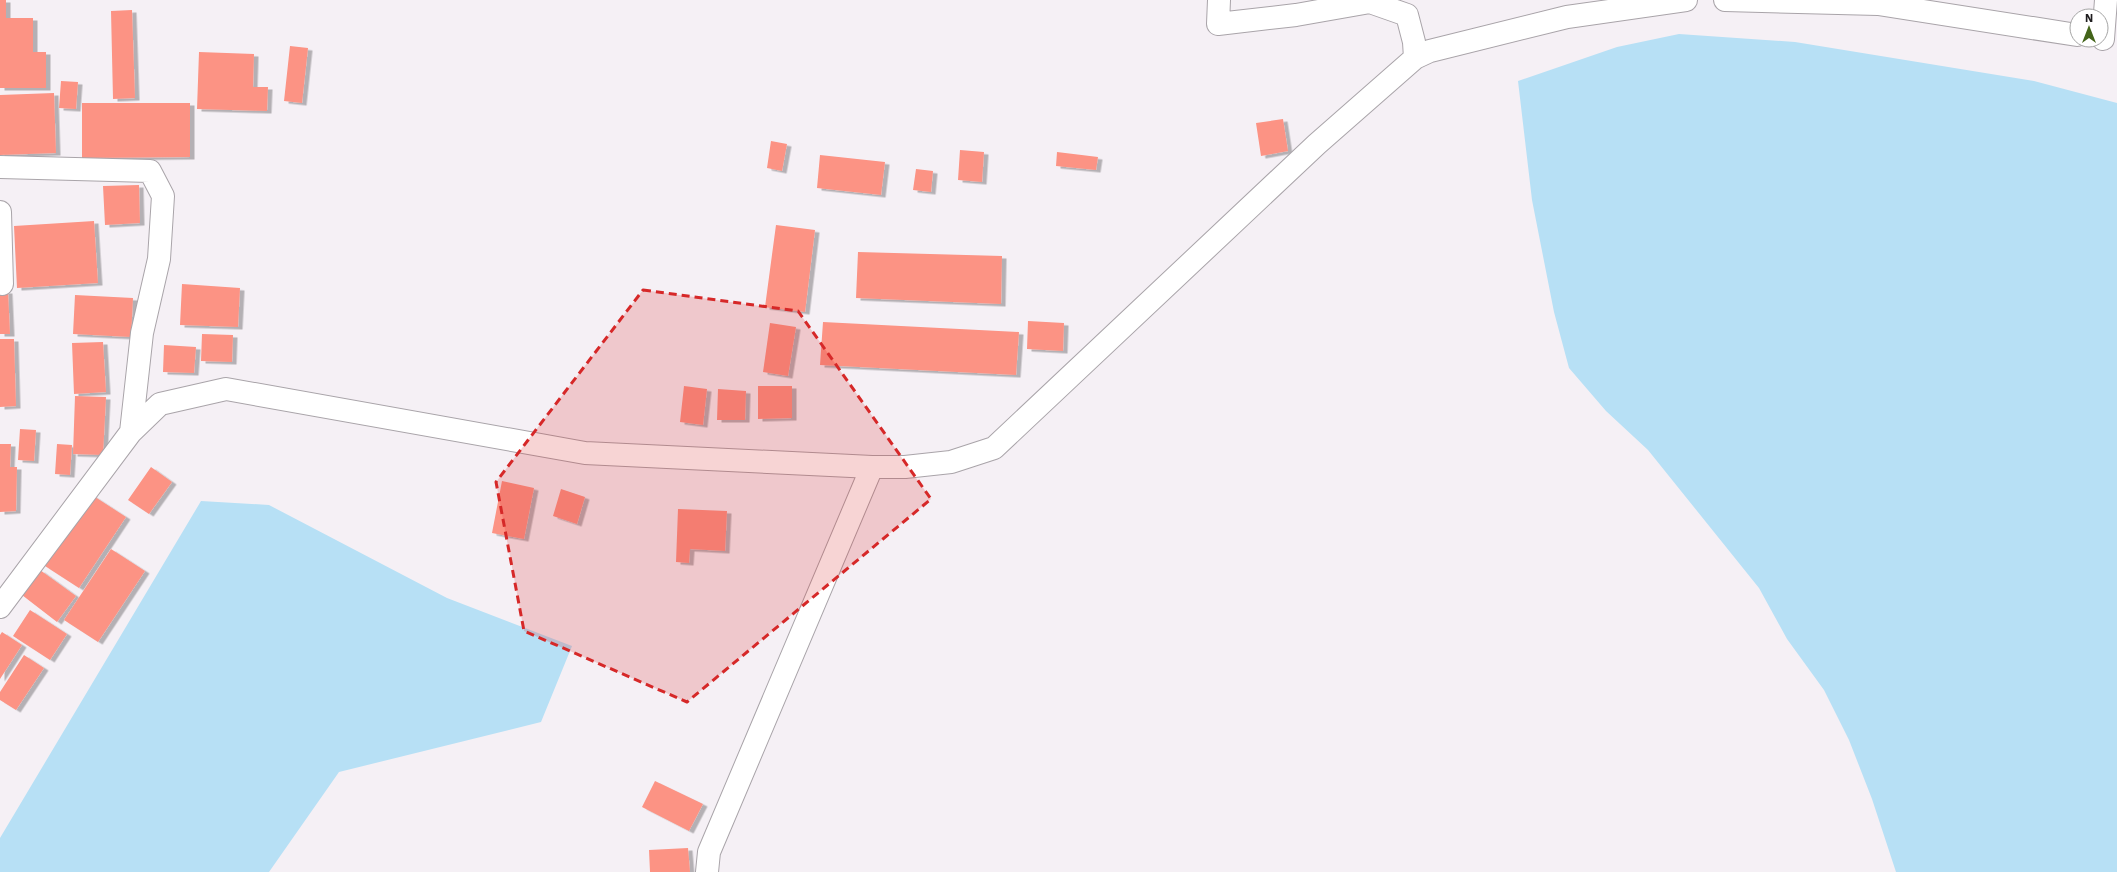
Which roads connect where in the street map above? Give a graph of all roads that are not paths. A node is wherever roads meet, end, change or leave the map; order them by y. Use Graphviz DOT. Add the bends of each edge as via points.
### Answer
graph roads {
  1 [pos="1219,0"];
  2 [pos="1686,0"];
  3 [pos="1726,0"];
  4 [pos="2069,34"];
  5 [pos="1415,58"];
  6 [pos="0,167"];
  7 [pos="0,212"];
  8 [pos="2,284"];
  9 [pos="131,432"];
  10 [pos="872,467"];
  11 [pos="0,607"];
  12 [pos="708,872"];
  1 -- 5 [label="street" via="1218,24 1296,15 1370,2 1407,15"];
  2 -- 5 [label="street" via="1567,17 1430,51"];
  3 -- 4 [label="street" via="1878,4"];
  5 -- 10 [label="street" via="1317,144 994,448 951,462 906,467"];
  6 -- 9 [label="street" via="150,171 154,177 163,196 159,259 142,333"];
  7 -- 8 [label="street"];
  9 -- 10 [label="street" via="160,404 226,389 585,453"];
  9 -- 11 [label="street"];
  10 -- 12 [label="street" via="710,852"];
}
